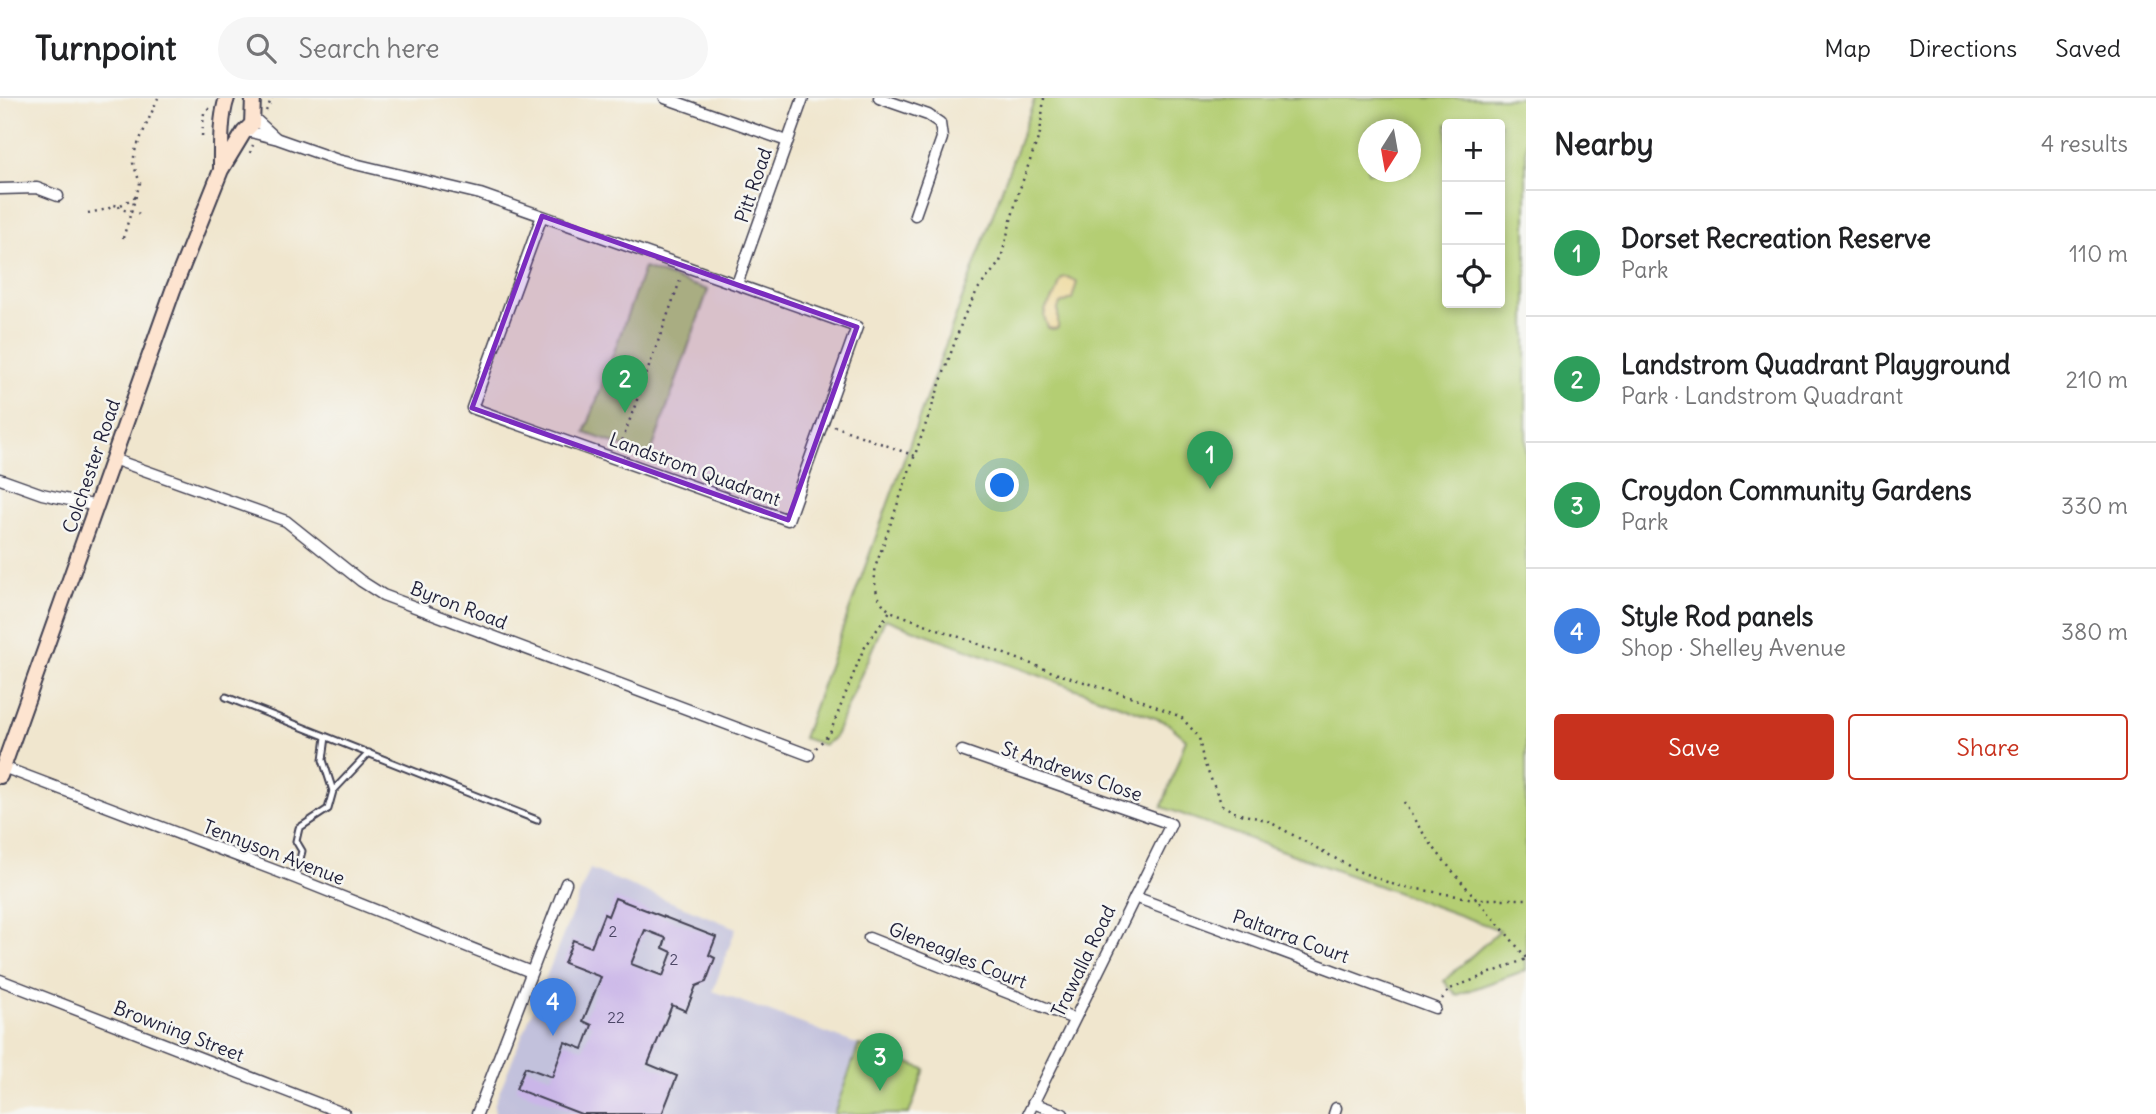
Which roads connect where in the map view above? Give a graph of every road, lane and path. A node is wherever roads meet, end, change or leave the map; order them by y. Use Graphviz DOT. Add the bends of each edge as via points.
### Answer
graph roads {
  1 [pos="158,98"];
  2 [pos="253,98"];
  3 [pos="272,98"];
  4 [pos="665,98"];
  5 [pos="803,98"];
  6 [pos="879,98"];
  7 [pos="1044,98"];
  8 [pos="221,105"];
  9 [pos="259,119"];
  10 [pos="248,135"];
  11 [pos="202,136"];
  12 [pos="278,139"];
  13 [pos="787,141"];
  14 [pos="250,153"];
  15 [pos="221,170"];
  16 [pos="0,188"];
  17 [pos="58,196"];
  18 [pos="137,196"];
  19 [pos="119,206"];
  20 [pos="133,211"];
  21 [pos="88,213"];
  22 [pos="141,214"];
  23 [pos="915,215"];
  24 [pos="542,216"];
  25 [pos="123,238"];
  26 [pos="681,278"];
  27 [pos="737,284"];
  28 [pos="824,422"];
  29 [pos="620,446"];
  30 [pos="915,456"];
  31 [pos="113,459"];
  32 [pos="0,479"];
  33 [pos="97,506"];
  34 [pos="890,611"];
  35 [pos="226,697"];
  36 [pos="326,737"];
  37 [pos="962,751"];
  38 [pos="369,753"];
  39 [pos="809,755"];
  40 [pos="1,771"];
  41 [pos="333,791"];
  42 [pos="1404,802"];
  43 [pos="537,820"];
  44 [pos="1171,824"];
  45 [pos="295,878"];
  46 [pos="566,883"];
  47 [pos="1135,897"];
  48 [pos="1474,899"];
  49 [pos="1526,899"];
  50 [pos="869,938"];
  51 [pos="1526,959"];
  52 [pos="531,972"];
  53 [pos="0,980"];
  54 [pos="1435,1008"];
  55 [pos="1074,1019"];
  56 [pos="1033,1103"];
  57 [pos="345,1114"];
  58 [pos="477,1114"];
  59 [pos="1028,1114"];
  60 [pos="1063,1114"];
  1 -- 18 [label="path" via="135,151 133,163 140,183"];
  2 -- 9 [label="main road"];
  3 -- 9 [label="path"];
  4 -- 13 [label="street"];
  5 -- 13 [label="street, Pitt Road"];
  6 -- 23 [label="street" via="928,115 940,124 942,138"];
  7 -- 30 [label="path" via="1040,133 1000,262 964,316"];
  8 -- 10 [label="main road" via="233,131"];
  8 -- 11 [label="path" via="204,113"];
  8 -- 15 [label="main road, Colchester Road"];
  9 -- 10 [label="main road, Colchester Road"];
  9 -- 12 [label="street, Landstrom Quadrant"];
  10 -- 12 [label="street, Landstrom Quadrant"];
  10 -- 14 [label="path"];
  10 -- 15 [label="main road, Colchester Road"];
  12 -- 24 [label="street, Landstrom Quadrant" via="338,160 480,194"];
  13 -- 27 [label="street, Pitt Road"];
  15 -- 31 [label="main road, Colchester Road"];
  16 -- 17 [label="street" via="37,188"];
  18 -- 19 [label="path"];
  18 -- 20 [label="path"];
  19 -- 20 [label="path"];
  19 -- 21 [label="path"];
  20 -- 22 [label="path"];
  20 -- 25 [label="path"];
  24 -- 27 [label="street, Landstrom Quadrant"];
  24 -- 28 [label="street, Landstrom Quadrant" via="472,408 788,520"];
  26 -- 29 [label="path"];
  27 -- 28 [label="street, Landstrom Quadrant" via="857,327"];
  28 -- 30 [label="path"];
  30 -- 34 [label="path" via="873,579 881,604"];
  31 -- 33 [label="main road, Colchester Road"];
  31 -- 39 [label="street, Byron Road" via="286,521 383,595"];
  32 -- 33 [label="street"];
  33 -- 40 [label="main road, Colchester Road"];
  34 -- 39 [label="path" via="863,650 830,733"];
  34 -- 48 [label="path" via="1181,717 1199,737 1203,760 1222,805 1266,820 1382,881"];
  35 -- 36 [label="lane"];
  36 -- 38 [label="lane"];
  36 -- 41 [label="lane" via="323,760"];
  37 -- 44 [label="street, St Andrews Close"];
  38 -- 41 [label="lane"];
  38 -- 43 [label="lane"];
  40 -- 45 [label="street, Tennyson Avenue"];
  41 -- 45 [label="lane" via="328,809 299,828 296,841 302,851"];
  42 -- 48 [label="path" via="1419,830"];
  44 -- 47 [label="street, Trawalla Road"];
  45 -- 52 [label="street, Tennyson Avenue"];
  46 -- 52 [label="street"];
  47 -- 54 [label="street, Paltarra Court"];
  47 -- 55 [label="street, Trawalla Road"];
  48 -- 49 [label="path"];
  48 -- 51 [label="path"];
  50 -- 55 [label="street, Gleneagles Court"];
  51 -- 54 [label="path" via="1450,989"];
  52 -- 58 [label="street"];
  53 -- 57 [label="street, Browning Street"];
  55 -- 56 [label="street, Trawalla Road"];
  56 -- 59 [label="street, Trawalla Road"];
  56 -- 60 [label="street"];
}
